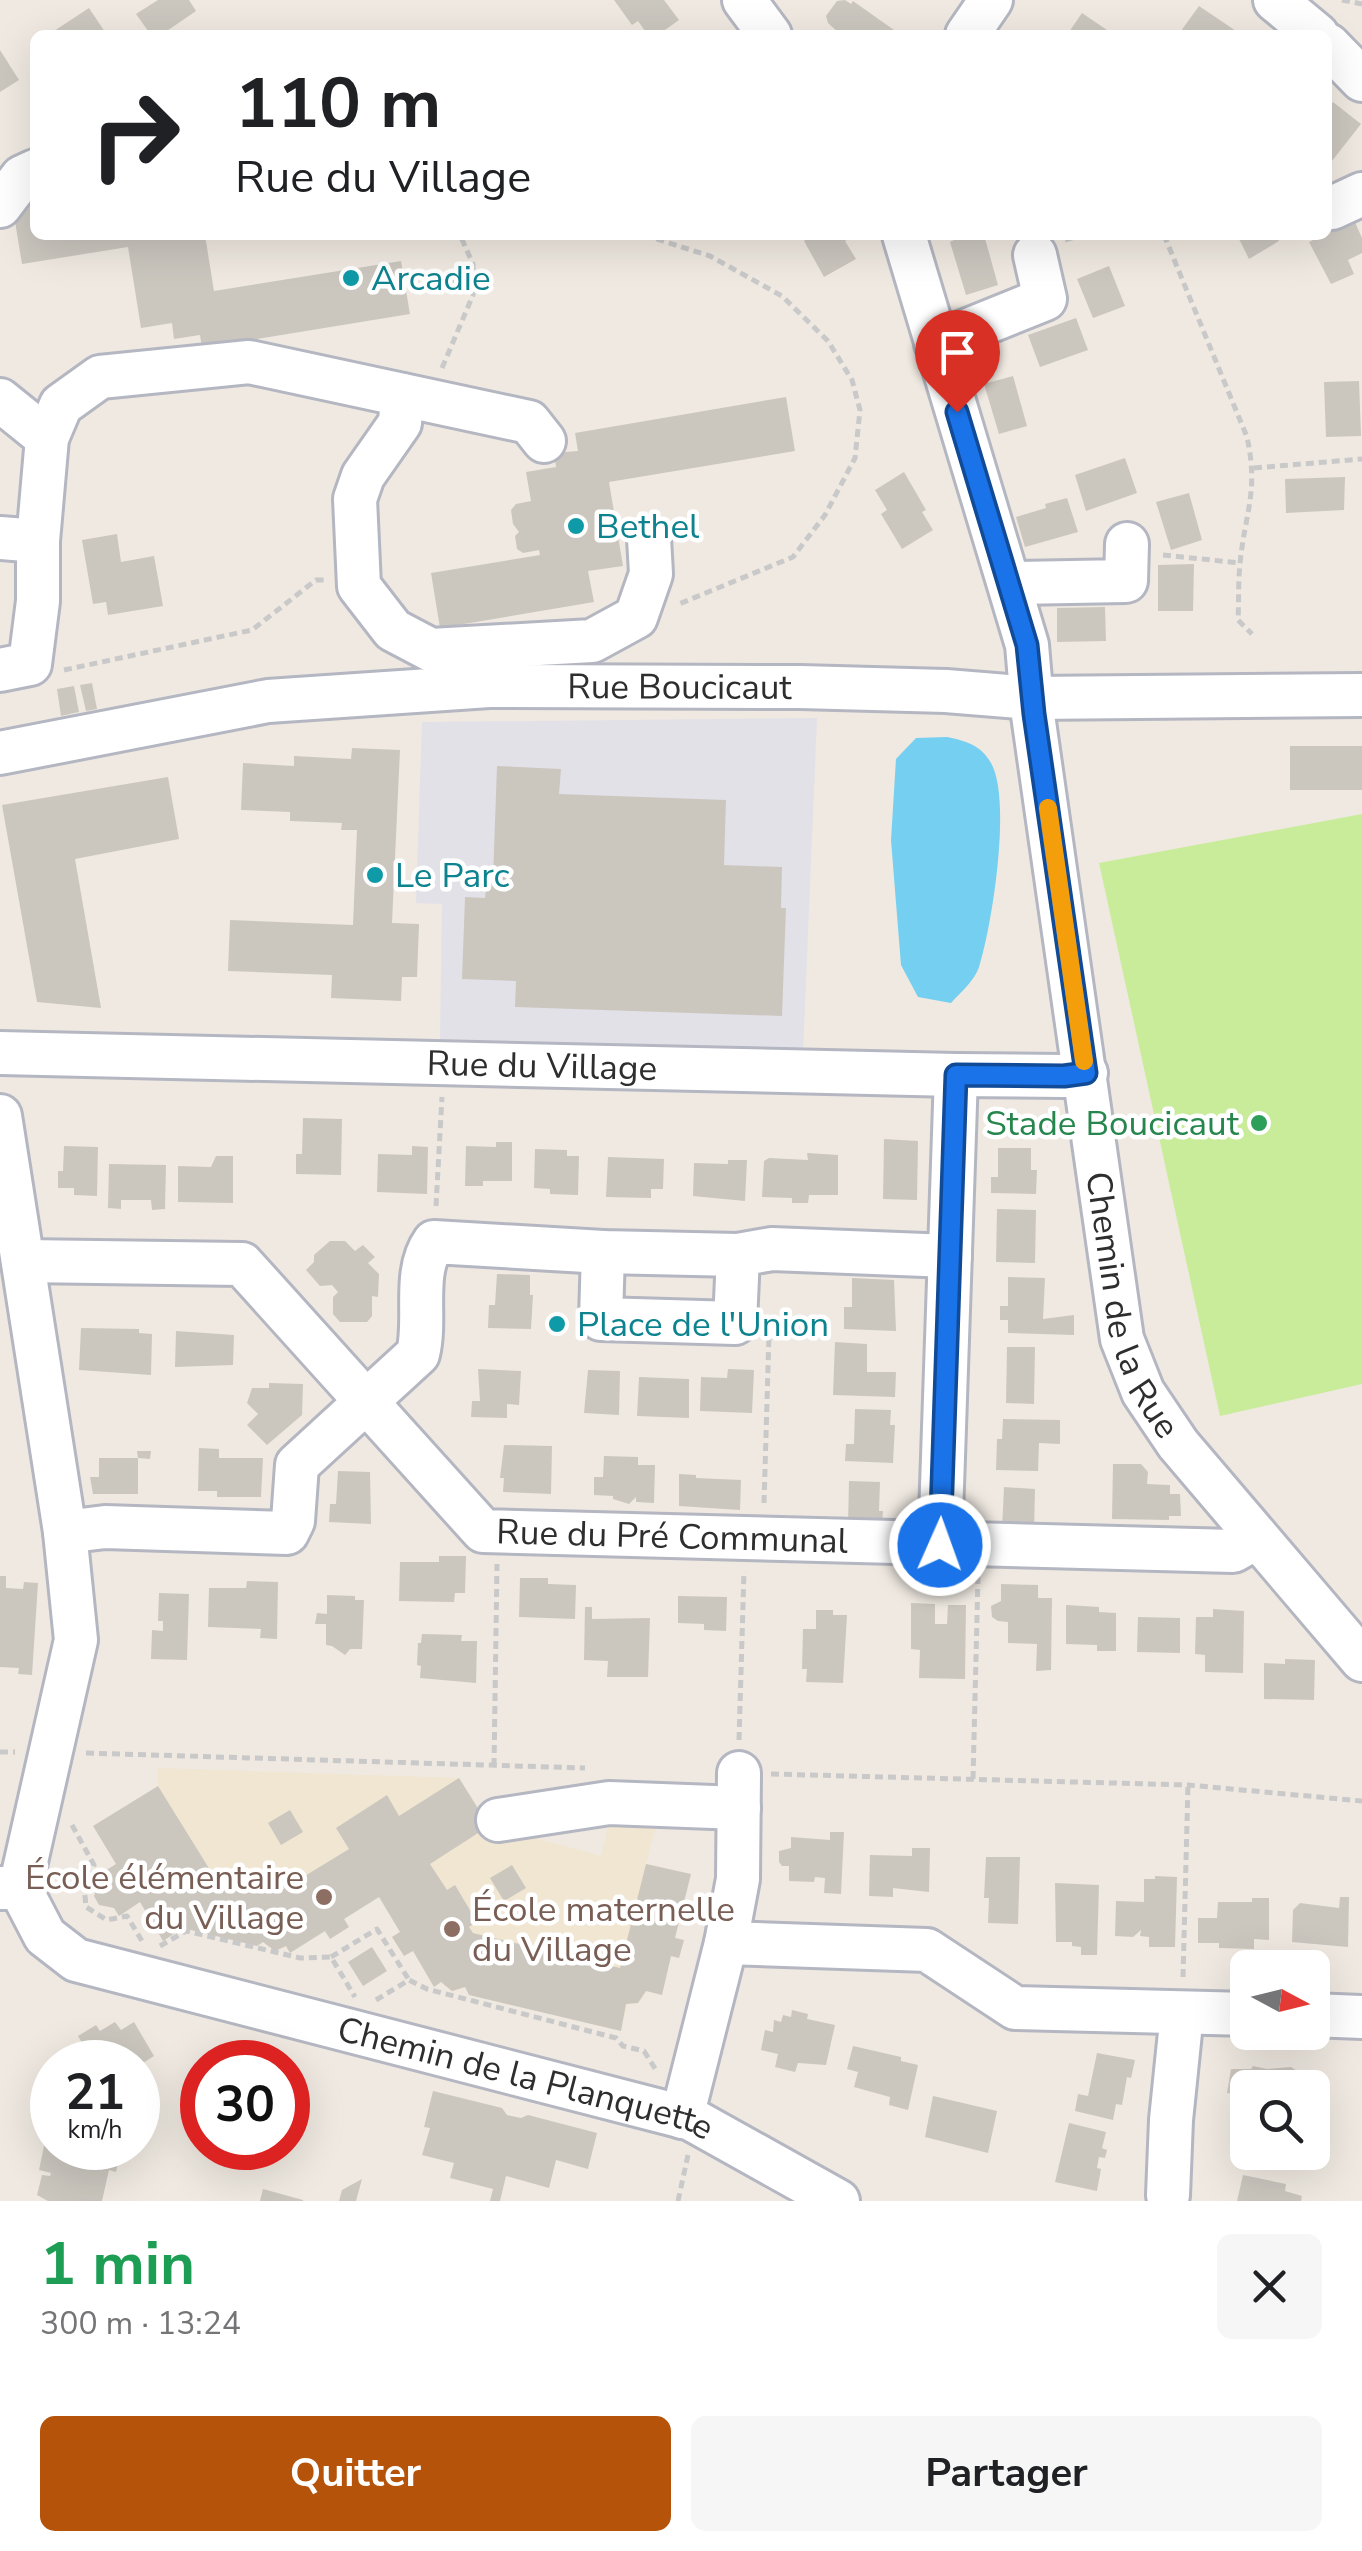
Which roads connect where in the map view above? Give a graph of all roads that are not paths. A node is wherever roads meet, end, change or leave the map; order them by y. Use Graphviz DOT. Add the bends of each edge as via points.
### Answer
graph roads {
  1 [pos="744,0"];
  2 [pos="990,0"];
  3 [pos="1275,0"];
  4 [pos="766,30"];
  5 [pos="970,30"];
  6 [pos="1311,30"];
  7 [pos="1332,50"];
  8 [pos="1362,80"];
  9 [pos="30,174"];
  10 [pos="1362,194"];
  11 [pos="0,206"];
  12 [pos="1332,208"];
  13 [pos="905,240"];
  14 [pos="1035,256"];
  15 [pos="936,343"];
  16 [pos="414,397"];
  17 [pos="0,400"];
  18 [pos="47,438"];
  19 [pos="544,441"];
  20 [pos="649,538"];
  21 [pos="19,540"];
  22 [pos="1127,544"];
  23 [pos="1010,584"];
  24 [pos="15,667"];
  25 [pos="1362,695"];
  26 [pos="1032,698"];
  27 [pos="0,753"];
  28 [pos="0,1054"];
  29 [pos="1086,1073"];
  30 [pos="956,1075"];
  31 [pos="0,1116"];
  32 [pos="604,1252"];
  33 [pos="738,1255"];
  34 [pos="950,1256"];
  35 [pos="22,1262"];
  36 [pos="364,1400"];
  37 [pos="65,1532"];
  38 [pos="1256,1538"];
  39 [pos="960,1545"];
  40 [pos="1362,1660"];
  41 [pos="498,1820"];
  42 [pos="10,1888"];
  43 [pos="726,1943"];
  44 [pos="1182,2013"];
  45 [pos="1230,2014"];
  46 [pos="1330,2016"];
  47 [pos="1362,2017"];
  48 [pos="690,2113"];
  49 [pos="1171,2199"];
  50 [pos="838,2201"];
  1 -- 4 [label="street"];
  2 -- 5 [label="street"];
  3 -- 6 [label="street"];
  7 -- 8 [label="street"];
  9 -- 11 [label="street"];
  10 -- 12 [label="street"];
  13 -- 15 [label="street, Chemin de la Rue"];
  14 -- 15 [label="street" via="1046,300"];
  15 -- 23 [label="street, Chemin de la Rue"];
  16 -- 18 [label="street" via="249,362 100,376 61,405"];
  16 -- 19 [label="street" via="529,422"];
  16 -- 20 [label="street" via="363,476 356,499 358,586 393,630 431,650 592,642 636,617 651,574"];
  17 -- 18 [label="street"];
  18 -- 21 [label="street"];
  21 -- 24 [label="street" via="38,602"];
  22 -- 23 [label="street" via="1126,581"];
  23 -- 26 [label="street, Chemin de la Rue" via="1027,645"];
  25 -- 26 [label="street, Rue Boucicaut"];
  26 -- 27 [label="street, Rue Boucicaut" via="800,687 489,686 268,701"];
  26 -- 29 [label="street, Chemin de la Rue"];
  28 -- 30 [label="street, Rue du Village"];
  29 -- 30 [label="street, Rue du Village"];
  29 -- 38 [label="street, Chemin de la Rue" via="1122,1339 1142,1392"];
  30 -- 34 [label="street"];
  31 -- 35 [label="street"];
  32 -- 33 [label="street"];
  32 -- 33 [label="street" via="600,1319 735,1323"];
  32 -- 36 [label="street" via="434,1242 424,1256 418,1354"];
  33 -- 34 [label="street" via="772,1249"];
  34 -- 39 [label="street"];
  35 -- 36 [label="street, Rue du Pré Communal" via="242,1264"];
  35 -- 37 [label="street"];
  36 -- 37 [label="street" via="296,1465 287,1533"];
  36 -- 39 [label="street, Rue du Pré Communal" via="483,1531"];
  37 -- 42 [label="street" via="76,1640"];
  38 -- 39 [label="street, Rue du Pré Communal" via="1232,1551"];
  38 -- 40 [label="street, Chemin de la Rue"];
  41 -- 43 [label="street" via="739,1791 738,1879"];
  42 -- 48 [label="street, Chemin de la Planquette" via="45,1936 76,1960"];
  43 -- 44 [label="street" via="927,1950 1015,2008"];
  43 -- 48 [label="street"];
  44 -- 45 [label="street"];
  44 -- 49 [label="street"];
  46 -- 47 [label="street"];
  48 -- 50 [label="street, Chemin de la Planquette"];
}
